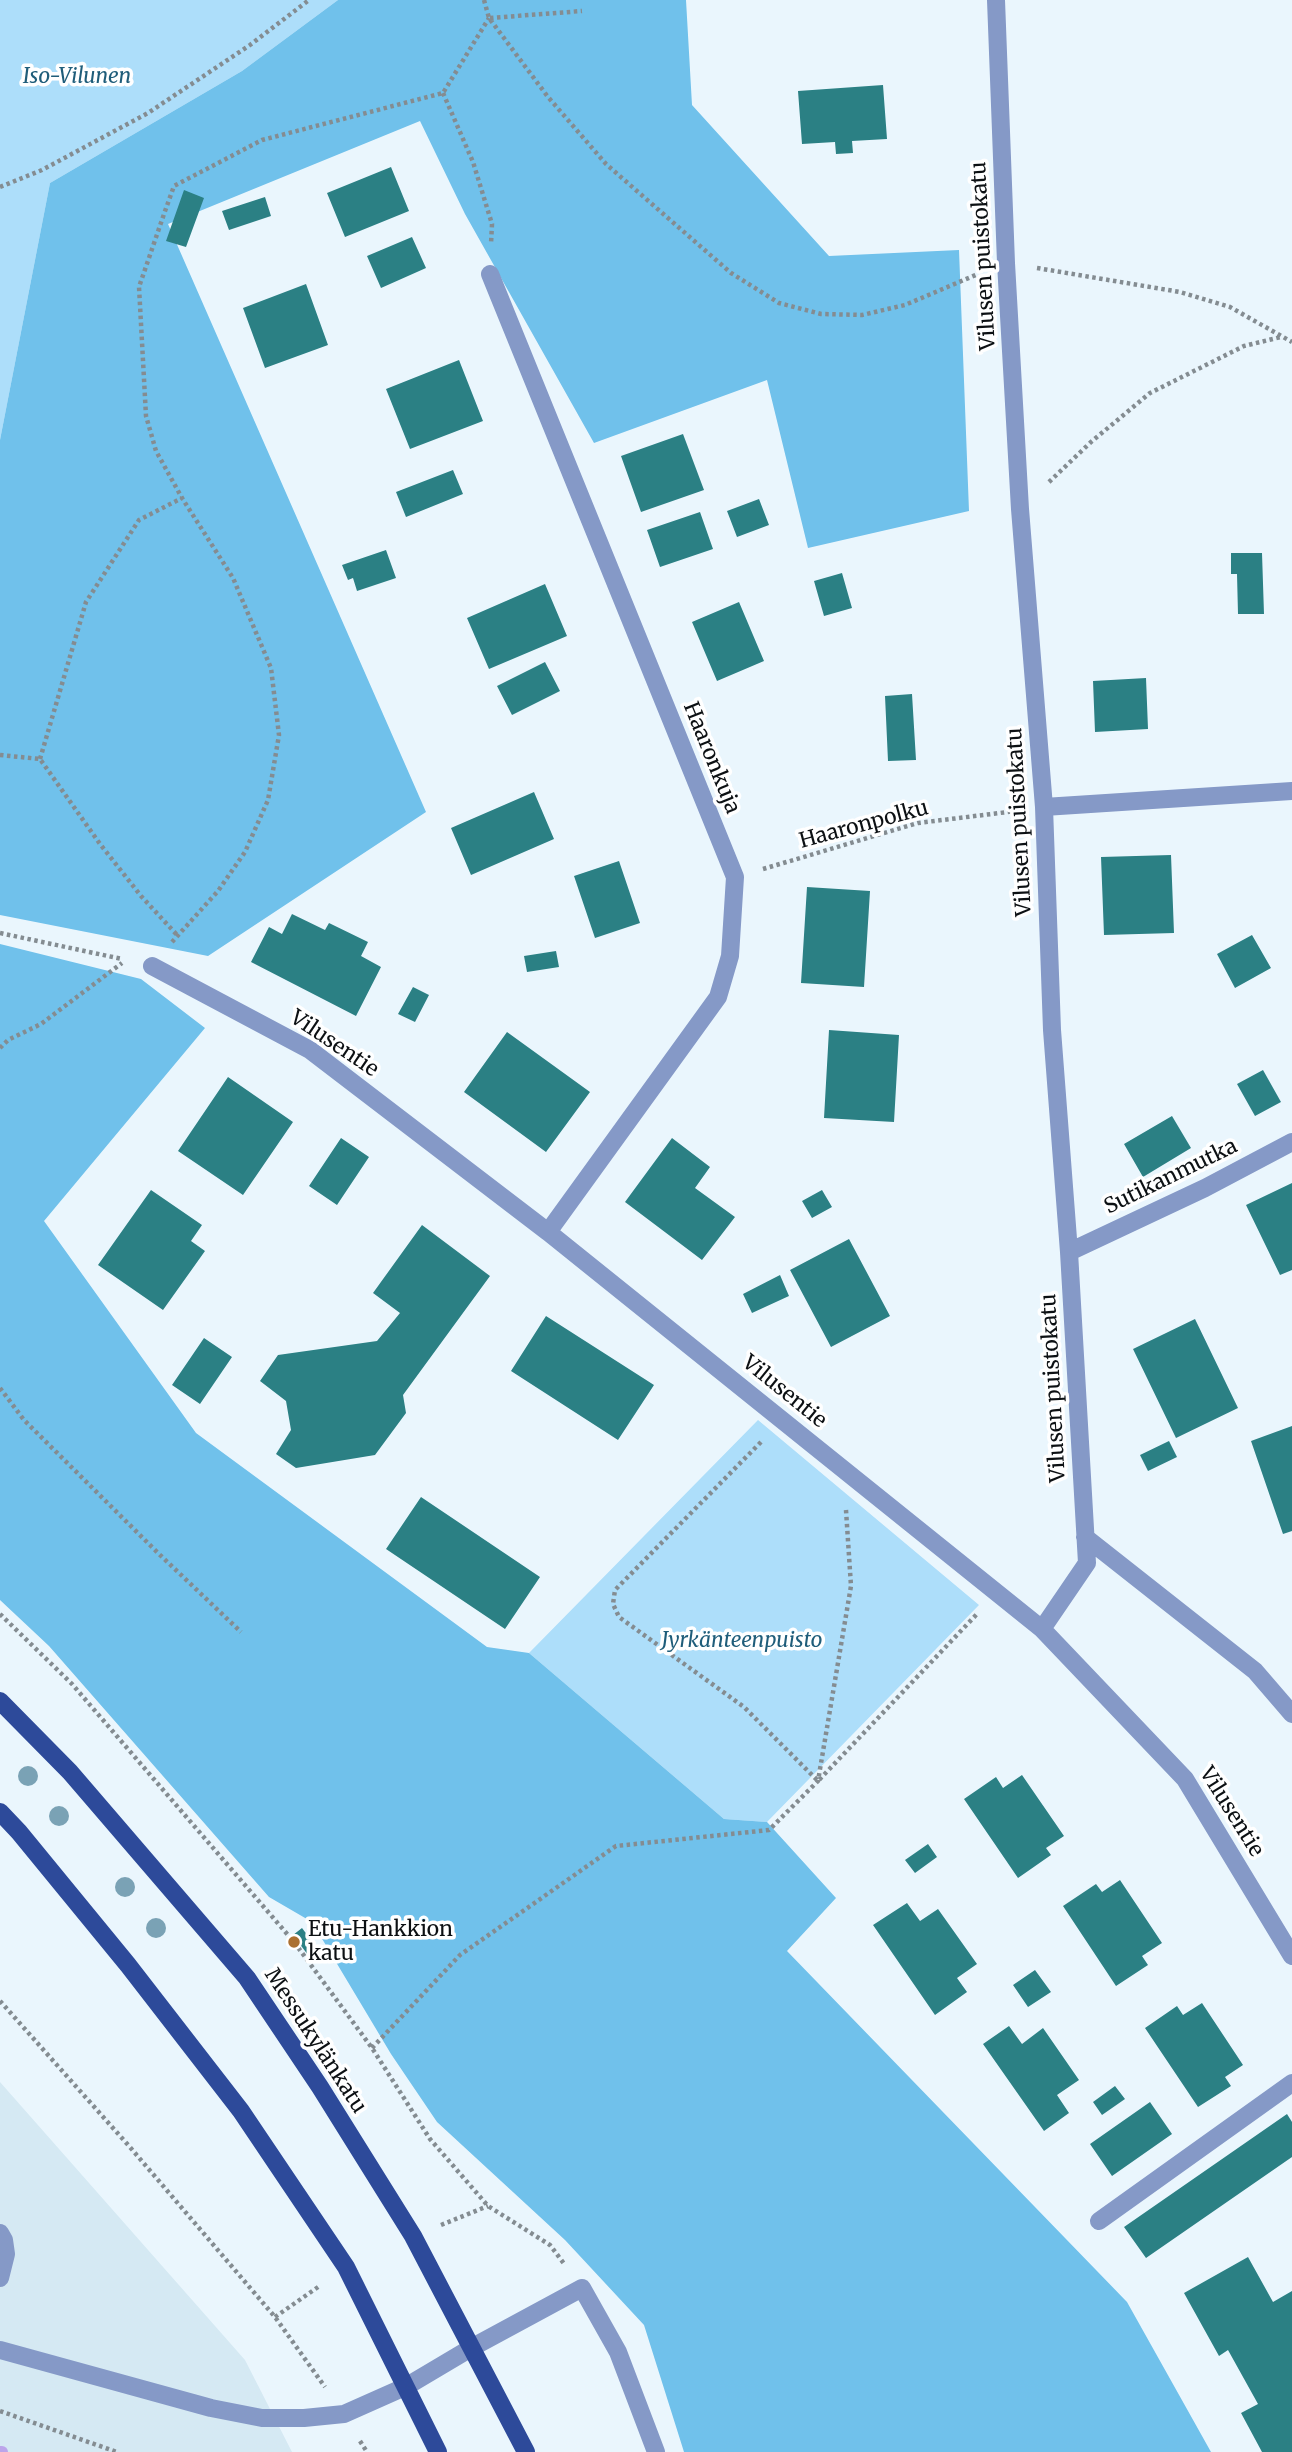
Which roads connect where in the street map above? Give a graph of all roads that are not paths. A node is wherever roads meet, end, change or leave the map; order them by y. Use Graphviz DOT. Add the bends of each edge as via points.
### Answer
graph roads {
  1 [pos="996,0"];
  2 [pos="490,274"];
  3 [pos="1292,791"];
  4 [pos="1044,807"];
  5 [pos="152,966"];
  6 [pos="1292,1142"];
  7 [pos="548,1232"];
  8 [pos="1069,1252"];
  9 [pos="1085,1537"];
  10 [pos="1042,1629"];
  11 [pos="0,1701"];
  12 [pos="1291,1710"];
  13 [pos="0,1812"];
  14 [pos="1292,1956"];
  15 [pos="1292,2083"];
  16 [pos="1099,2221"];
  17 [pos="0,2233"];
  18 [pos="0,2278"];
  19 [pos="471,2347"];
  20 [pos="0,2350"];
  21 [pos="407,2386"];
  22 [pos="438,2452"];
  23 [pos="526,2452"];
  24 [pos="656,2452"];
  1 -- 4 [label="street, Vilusen puistokatu" via="1020,509"];
  2 -- 7 [label="street, Haaronkuja" via="735,877 730,956 718,998"];
  3 -- 4 [label="street"];
  4 -- 8 [label="street, Vilusen puistokatu" via="1052,1030"];
  5 -- 7 [label="street, Vilusentie" via="310,1050"];
  6 -- 8 [label="street, Sutikanmutka"];
  7 -- 10 [label="street, Vilusentie"];
  8 -- 9 [label="street, Vilusen puistokatu"];
  9 -- 10 [label="street, Vilusen puistokatu" via="1087,1563"];
  9 -- 12 [label="street" via="1255,1671"];
  10 -- 14 [label="street, Vilusentie" via="1185,1779"];
  11 -- 19 [label="main road, Messukylänkatu" via="70,1772 247,1978 413,2236"];
  13 -- 21 [label="main road" via="128,1965 241,2111 346,2267"];
  15 -- 16 [label="street"];
  17 -- 18 [label="street" via="6,2254"];
  19 -- 21 [label="street"];
  19 -- 23 [label="main road, Messukylänkatu"];
  19 -- 24 [label="street" via="582,2288 618,2352"];
  20 -- 21 [label="street" via="211,2408 262,2417 344,2414"];
  21 -- 22 [label="main road"];
}
